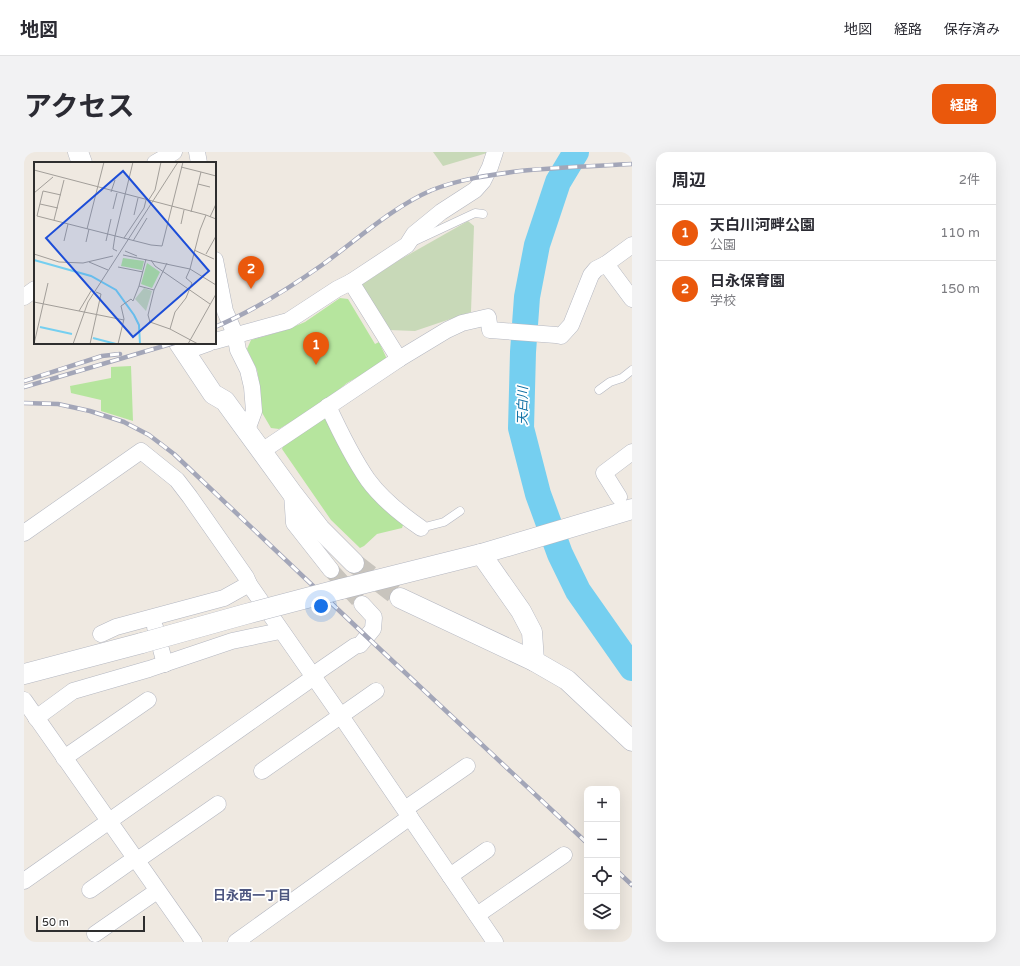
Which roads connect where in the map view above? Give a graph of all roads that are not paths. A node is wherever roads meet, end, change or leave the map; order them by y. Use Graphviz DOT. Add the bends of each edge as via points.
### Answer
graph roads {
  1 [pos="78,152"];
  2 [pos="174,152"];
  3 [pos="197,152"];
  4 [pos="495,152"];
  5 [pos="82,162"];
  6 [pos="157,162"];
  7 [pos="198,162"];
  8 [pos="483,214"];
  9 [pos="407,245"];
  10 [pos="632,245"];
  11 [pos="606,264"];
  12 [pos="216,265"];
  13 [pos="351,282"];
  14 [pos="34,290"];
  15 [pos="24,297"];
  16 [pos="632,298"];
  17 [pos="235,334"];
  18 [pos="216,341"];
  19 [pos="206,344"];
  20 [pos="182,348"];
  21 [pos="399,359"];
  22 [pos="632,370"];
  23 [pos="599,390"];
  24 [pos="328,406"];
  25 [pos="247,430"];
  26 [pos="262,451"];
  27 [pos="632,452"];
  28 [pos="292,493"];
  29 [pos="625,503"];
  30 [pos="460,511"];
  31 [pos="420,528"];
  32 [pos="24,533"];
  33 [pos="481,554"];
  34 [pos="354,563"];
  35 [pos="331,570"];
  36 [pos="249,584"];
  37 [pos="400,598"];
  38 [pos="362,604"];
  39 [pos="152,618"];
  40 [pos="280,631"];
  41 [pos="101,634"];
  42 [pos="534,661"];
  43 [pos="165,664"];
  44 [pos="24,674"];
  45 [pos="313,676"];
  46 [pos="376,691"];
  47 [pos="148,700"];
  48 [pos="28,709"];
  49 [pos="341,716"];
  50 [pos="632,741"];
  51 [pos="64,758"];
  52 [pos="467,766"];
  53 [pos="262,771"];
  54 [pos="218,804"];
  55 [pos="408,813"];
  56 [pos="109,822"];
  57 [pos="487,850"];
  58 [pos="564,856"];
  59 [pos="135,860"];
  60 [pos="450,876"];
  61 [pos="24,881"];
  62 [pos="90,890"];
  63 [pos="157,891"];
  64 [pos="477,915"];
  65 [pos="95,934"];
  66 [pos="194,942"];
  67 [pos="236,942"];
  68 [pos="495,942"];
  1 -- 5 [label="street"];
  2 -- 6 [label="street"];
  3 -- 7 [label="street"];
  4 -- 9 [label="street" via="483,181 414,234"];
  8 -- 9 [label="lane" via="475,212"];
  9 -- 13 [label="street"];
  10 -- 11 [label="street"];
  11 -- 16 [label="street"];
  11 -- 21 [label="street" via="591,275 571,325 561,336 490,330 488,317 462,323 447,330"];
  12 -- 17 [label="street" via="225,311"];
  13 -- 17 [label="street" via="288,321"];
  13 -- 21 [label="street"];
  14 -- 15 [label="street"];
  17 -- 18 [label="street"];
  17 -- 25 [label="street" via="238,350 248,370 252,387 254,411"];
  19 -- 20 [label="street" via="195,348"];
  20 -- 25 [label="street" via="213,394 225,401"];
  21 -- 24 [label="street"];
  22 -- 23 [label="lane"];
  24 -- 26 [label="street"];
  24 -- 31 [label="street" via="344,440 368,480 384,498"];
  25 -- 26 [label="street"];
  26 -- 28 [label="street"];
  27 -- 29 [label="street" via="604,473"];
  28 -- 34 [label="street" via="320,529"];
  28 -- 35 [label="street" via="294,523"];
  29 -- 33 [label="street" via="591,520"];
  30 -- 31 [label="lane" via="444,522"];
  32 -- 36 [label="street" via="141,451 177,480"];
  33 -- 42 [label="street" via="521,611 532,632"];
  33 -- 44 [label="street, bridge"];
  36 -- 39 [label="street" via="224,598"];
  36 -- 40 [label="street"];
  37 -- 42 [label="street"];
  38 -- 45 [label="street" via="374,617 373,629 360,645"];
  39 -- 41 [label="street" via="116,627"];
  39 -- 43 [label="street"];
  40 -- 43 [label="street" via="232,641"];
  40 -- 45 [label="street"];
  42 -- 50 [label="street" via="567,680"];
  43 -- 48 [label="street" via="73,691"];
  45 -- 49 [label="street"];
  45 -- 56 [label="street"];
  46 -- 49 [label="street"];
  47 -- 51 [label="street"];
  48 -- 51 [label="street"];
  49 -- 53 [label="street"];
  49 -- 55 [label="street"];
  51 -- 56 [label="street"];
  52 -- 55 [label="street"];
  54 -- 59 [label="street"];
  55 -- 60 [label="street"];
  55 -- 67 [label="street"];
  56 -- 59 [label="street"];
  56 -- 61 [label="street"];
  57 -- 60 [label="street"];
  58 -- 64 [label="street"];
  59 -- 62 [label="street"];
  59 -- 63 [label="street"];
  60 -- 64 [label="street"];
  63 -- 65 [label="street"];
  63 -- 66 [label="street"];
  64 -- 68 [label="street"];
}
